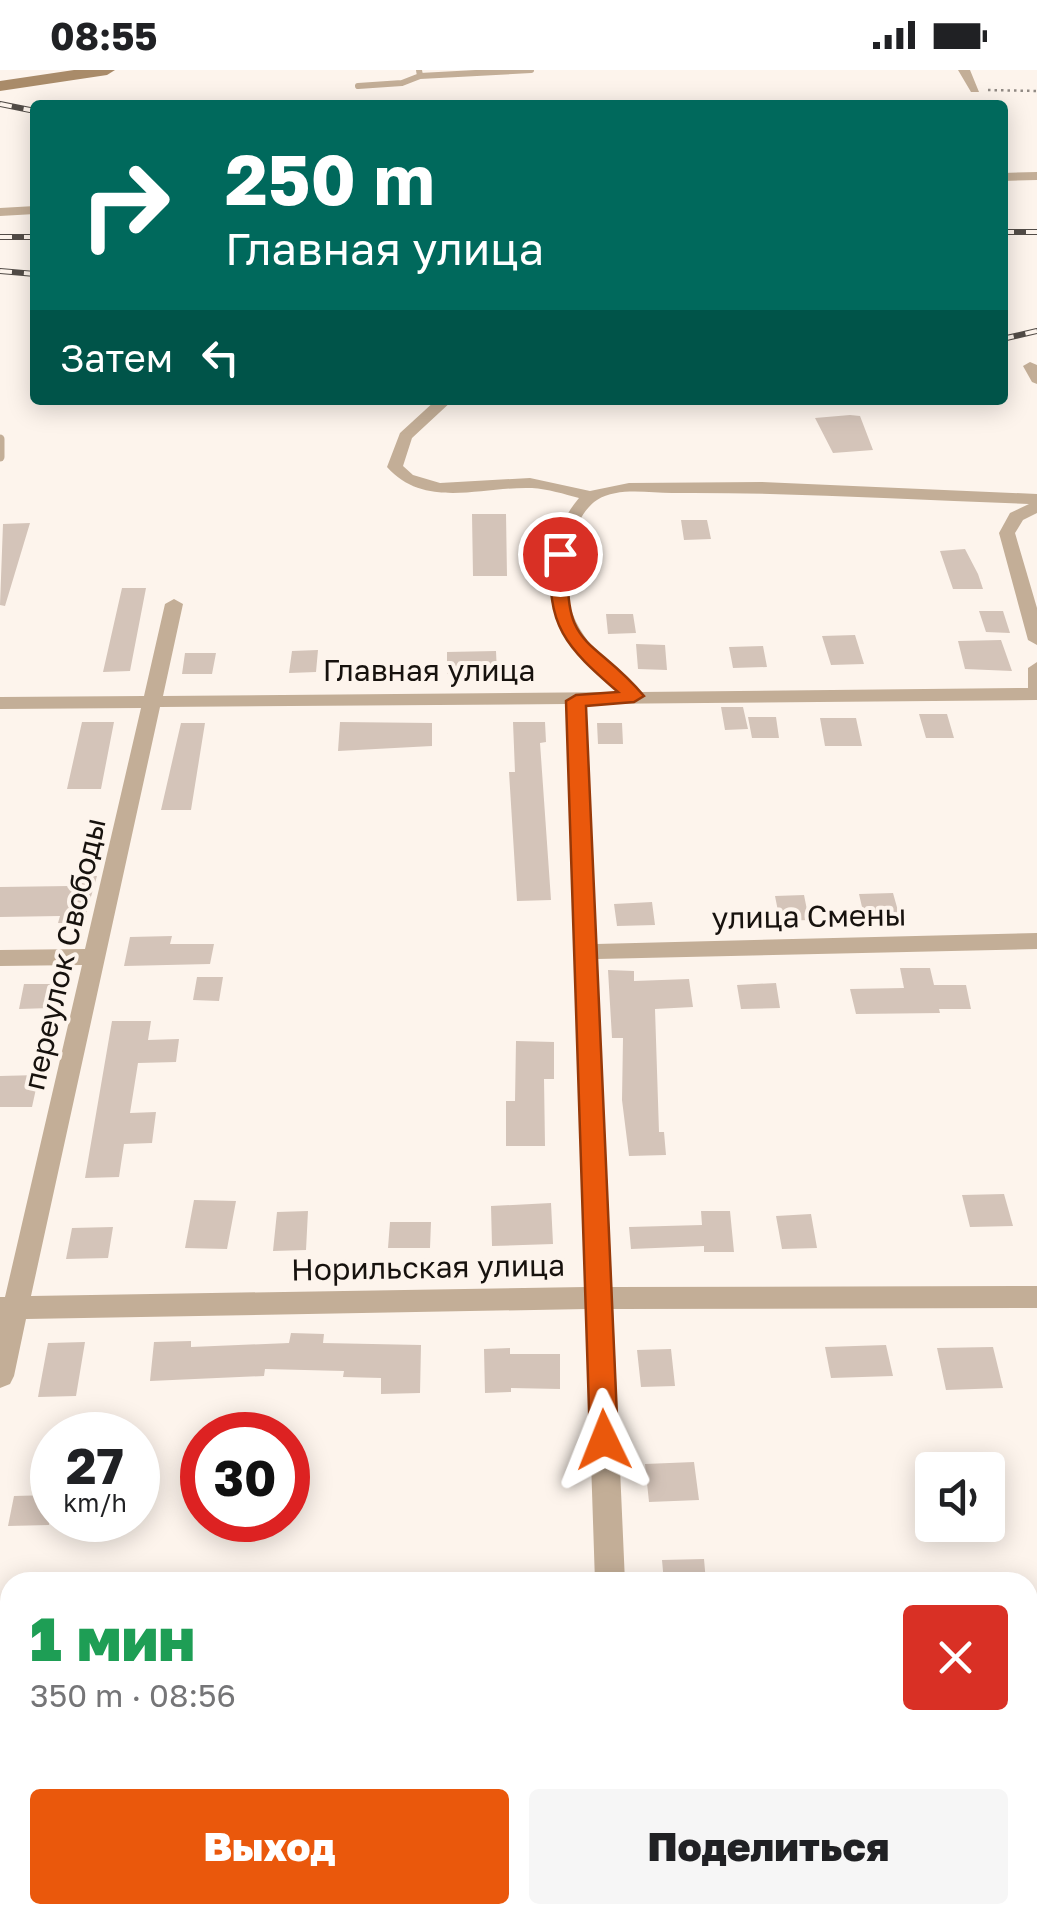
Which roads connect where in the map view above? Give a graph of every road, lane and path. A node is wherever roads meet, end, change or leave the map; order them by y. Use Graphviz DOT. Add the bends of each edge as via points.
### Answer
graph roads {
  1 [pos="106,70"];
  2 [pos="531,70"];
  3 [pos="964,70"];
  4 [pos="420,73"];
  5 [pos="7,80"];
  6 [pos="358,86"];
  7 [pos="976,90"];
  8 [pos="1037,90"];
  9 [pos="1037,176"];
  10 [pos="1008,177"];
  11 [pos="30,210"];
  12 [pos="0,212"];
  13 [pos="439,405"];
  14 [pos="0,439"];
  15 [pos="0,458"];
  16 [pos="591,496"];
  17 [pos="1037,502"];
  18 [pos="174,604"];
  19 [pos="1037,640"];
  20 [pos="1037,668"];
  21 [pos="1037,694"];
  22 [pos="634,696"];
  23 [pos="155,701"];
  24 [pos="576,701"];
  25 [pos="0,703"];
  26 [pos="1037,941"];
  27 [pos="583,952"];
  28 [pos="0,958"];
  29 [pos="92,958"];
  30 [pos="1037,1297"];
  31 [pos="598,1298"];
  32 [pos="7,1308"];
  33 [pos="0,1376"];
  34 [pos="610,1572"];
  1 -- 5 [label="main road"];
  2 -- 4 [label="lane"];
  3 -- 7 [label="street"];
  4 -- 6 [label="lane" via="402,83"];
  7 -- 8 [label="path"];
  9 -- 10 [label="street"];
  11 -- 12 [label="street"];
  13 -- 16 [label="street" via="410,429 396,452 395,467 403,476 425,486 538,484"];
  14 -- 15 [label="lane"];
  16 -- 17 [label="street" via="762,484"];
  16 -- 22 [label="street" via="560,554 560,610 580,650"];
  17 -- 19 [label="street" via="1007,533"];
  18 -- 23 [label="street, переулок Свободы"];
  20 -- 21 [label="street"];
  21 -- 22 [label="street, Главная улица"];
  22 -- 24 [label="street, Главная улица"];
  23 -- 24 [label="street, Главная улица"];
  23 -- 25 [label="street, Главная улица"];
  23 -- 29 [label="street, переулок Свободы"];
  24 -- 27 [label="street"];
  26 -- 27 [label="street, улица Смены"];
  27 -- 31 [label="street"];
  28 -- 29 [label="street"];
  29 -- 32 [label="street, переулок Свободы"];
  30 -- 31 [label="street, Норильская улица"];
  31 -- 32 [label="street, Норильская улица"];
  31 -- 34 [label="street"];
  32 -- 33 [label="street, переулок Свободы"];
}
